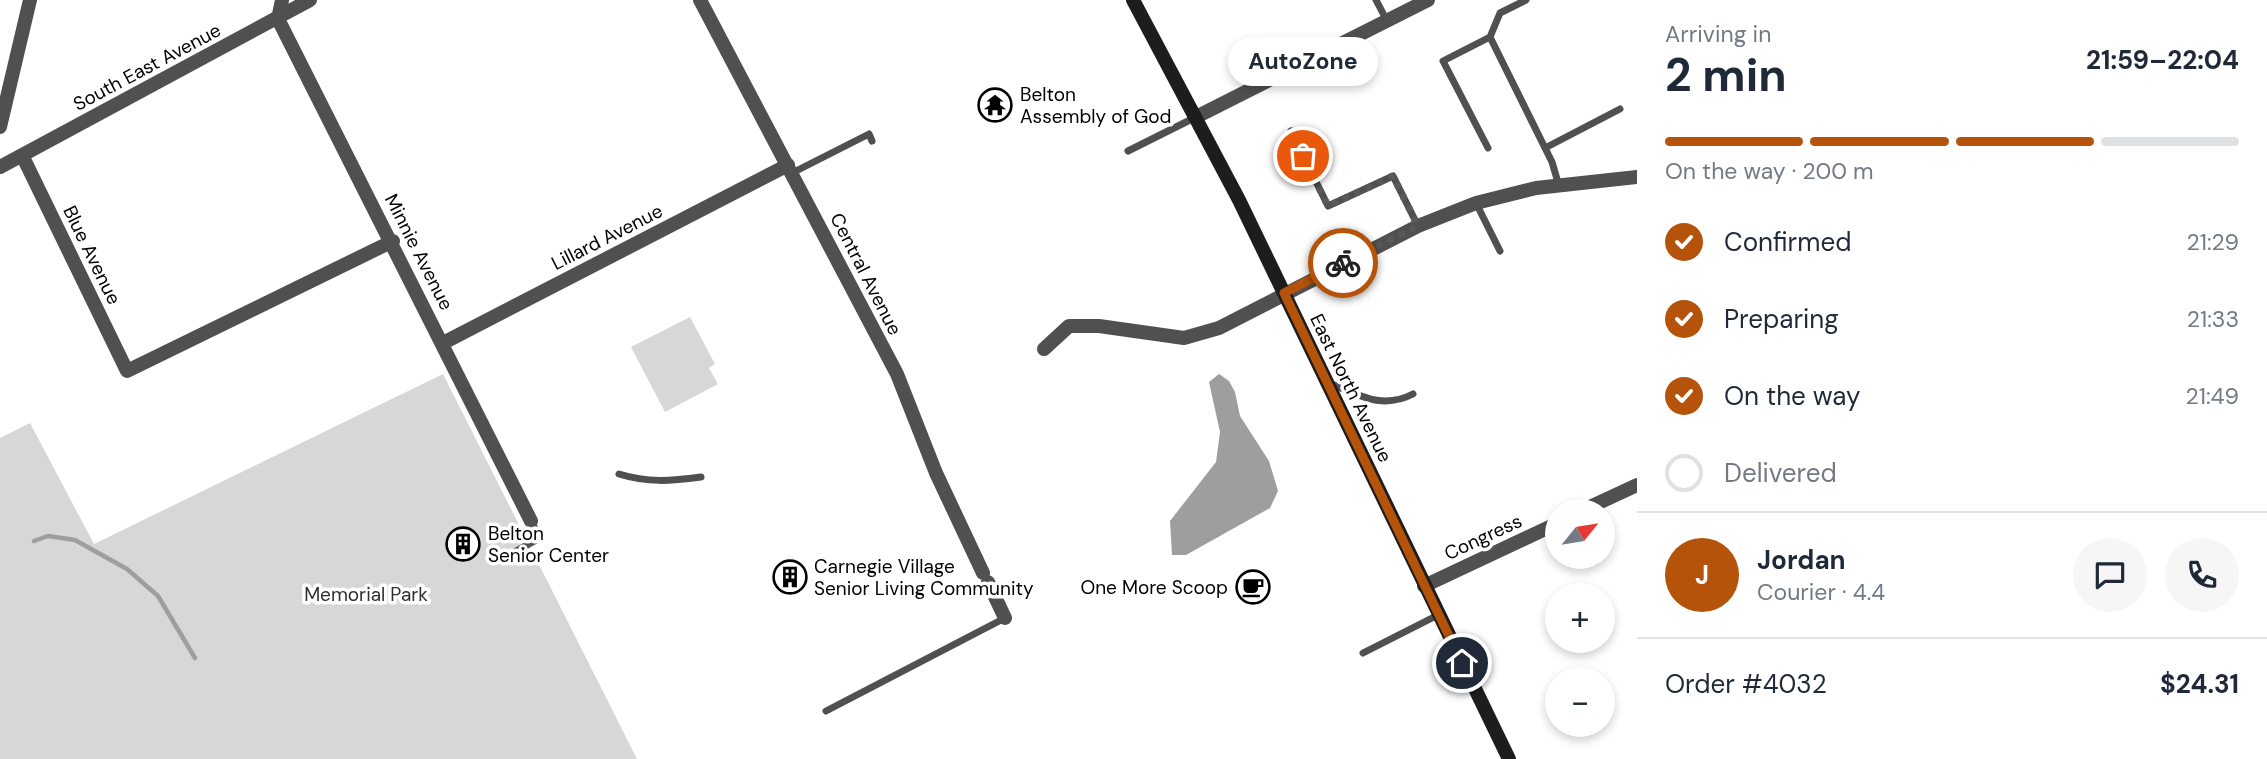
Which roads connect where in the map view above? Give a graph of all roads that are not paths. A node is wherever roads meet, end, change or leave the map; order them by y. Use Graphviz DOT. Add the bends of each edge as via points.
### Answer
graph roads {
  1 [pos="30,0"];
  2 [pos="282,0"];
  3 [pos="310,0"];
  4 [pos="700,0"];
  5 [pos="1133,0"];
  6 [pos="1376,0"];
  7 [pos="1428,0"];
  8 [pos="1526,0"];
  9 [pos="278,19"];
  10 [pos="1387,22"];
  11 [pos="1490,37"];
  12 [pos="1620,109"];
  13 [pos="1196,117"];
  14 [pos="0,127"];
  15 [pos="1291,131"];
  16 [pos="872,141"];
  17 [pos="1488,148"];
  18 [pos="1545,148"];
  19 [pos="1128,151"];
  20 [pos="22,155"];
  21 [pos="0,167"];
  22 [pos="790,169"];
  23 [pos="1637,177"];
  24 [pos="1559,186"];
  25 [pos="1476,203"];
  26 [pos="1418,226"];
  27 [pos="393,241"];
  28 [pos="1500,251"];
  29 [pos="1284,293"];
  30 [pos="443,342"];
  31 [pos="1044,349"];
  32 [pos="1327,382"];
  33 [pos="1413,394"];
  34 [pos="618,474"];
  35 [pos="701,477"];
  36 [pos="1637,485"];
  37 [pos="1607,499"];
  38 [pos="531,521"];
  39 [pos="1545,529"];
  40 [pos="507,556"];
  41 [pos="1424,586"];
  42 [pos="1438,615"];
  43 [pos="1004,618"];
  44 [pos="1363,653"];
  45 [pos="827,711"];
  46 [pos="1509,759"];
  1 -- 14 [label="street"];
  2 -- 9 [label="street"];
  3 -- 9 [label="street, South East Avenue"];
  4 -- 22 [label="street, Central Avenue"];
  5 -- 13 [label="main road, East North Avenue"];
  6 -- 10 [label="lane"];
  7 -- 10 [label="street"];
  8 -- 11 [label="lane" via="1500,13"];
  9 -- 20 [label="street, South East Avenue"];
  9 -- 27 [label="street, Minnie Avenue"];
  10 -- 13 [label="street"];
  11 -- 17 [label="lane" via="1444,61"];
  11 -- 18 [label="lane"];
  12 -- 18 [label="lane"];
  13 -- 19 [label="lane"];
  13 -- 29 [label="main road, East North Avenue"];
  15 -- 26 [label="lane" via="1328,206 1393,176"];
  16 -- 22 [label="lane" via="869,134"];
  18 -- 24 [label="lane"];
  20 -- 21 [label="street, South East Avenue"];
  20 -- 27 [label="street, Blue Avenue" via="127,371"];
  22 -- 30 [label="street, Lillard Avenue"];
  22 -- 43 [label="street, Central Avenue" via="897,374 936,473"];
  23 -- 24 [label="street"];
  24 -- 25 [label="street"];
  25 -- 26 [label="street"];
  25 -- 28 [label="lane"];
  26 -- 29 [label="street"];
  27 -- 30 [label="street, Minnie Avenue"];
  29 -- 31 [label="street" via="1220,328 1184,338 1099,326 1069,327"];
  29 -- 32 [label="main road, East North Avenue"];
  30 -- 38 [label="street, Minnie Avenue"];
  32 -- 33 [label="lane" via="1376,402 1390,403"];
  32 -- 41 [label="main road, East North Avenue"];
  34 -- 35 [label="lane" via="664,482"];
  36 -- 37 [label="street"];
  38 -- 40 [label="lane" via="540,538"];
  39 -- 41 [label="street, Congress"];
  41 -- 42 [label="main road, East North Avenue"];
  42 -- 44 [label="lane"];
  42 -- 46 [label="main road, East North Avenue"];
  43 -- 45 [label="lane"];
}
